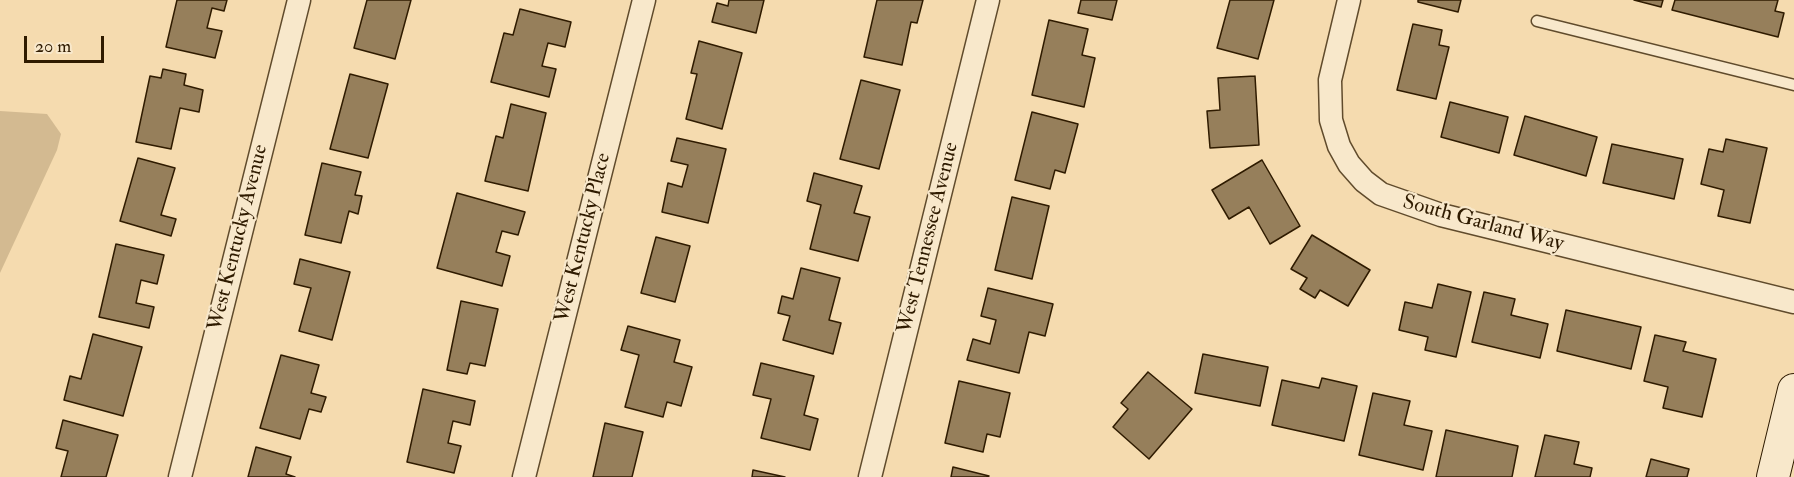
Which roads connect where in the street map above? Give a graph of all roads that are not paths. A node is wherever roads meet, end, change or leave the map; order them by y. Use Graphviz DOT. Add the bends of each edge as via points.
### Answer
graph roads {
  1 [pos="299,0"];
  2 [pos="644,0"];
  3 [pos="988,0"];
  4 [pos="1349,0"];
  5 [pos="1537,21"];
  6 [pos="1794,85"];
  7 [pos="1794,302"];
  8 [pos="1794,390"];
  9 [pos="180,477"];
  10 [pos="524,477"];
  11 [pos="870,477"];
  12 [pos="1773,477"];
  1 -- 9 [label="street, West Kentucky Avenue"];
  2 -- 10 [label="street, West Kentucky Place"];
  3 -- 11 [label="street, West Tennessee Avenue"];
  4 -- 7 [label="street, South Garland Way" via="1330,80 1331,120 1349,164 1381,194 1441,215"];
  5 -- 6 [label="lane"];
  8 -- 12 [label="main road"];
}
